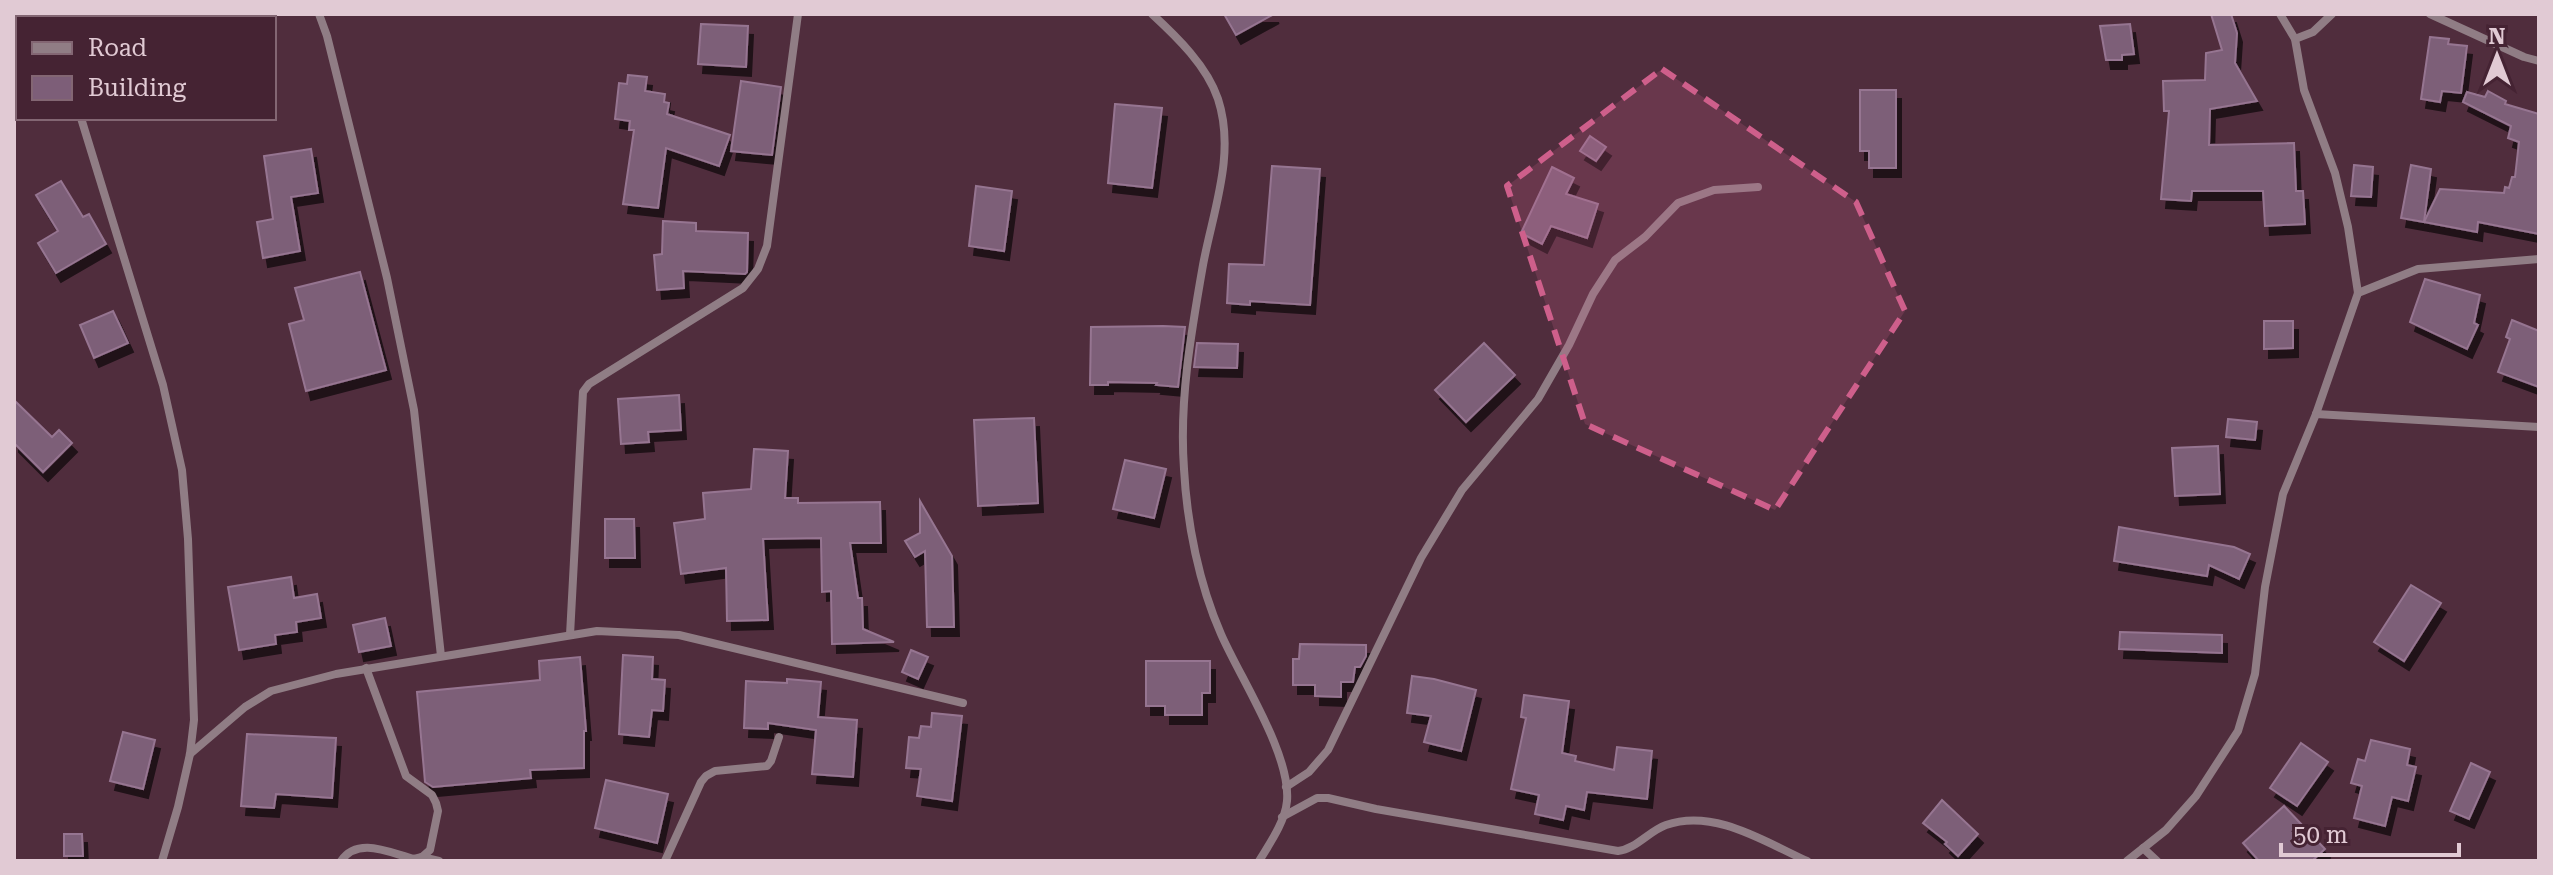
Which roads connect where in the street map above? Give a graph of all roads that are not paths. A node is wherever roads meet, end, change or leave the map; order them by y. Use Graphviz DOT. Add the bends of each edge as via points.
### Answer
graph roads {
  1 [pos="319,14"];
  2 [pos="798,14"];
  3 [pos="1152,14"];
  4 [pos="2280,14"];
  5 [pos="2332,14"];
  6 [pos="2430,14"];
  7 [pos="2295,39"];
  8 [pos="2539,61"];
  9 [pos="82,120"];
  10 [pos="1758,187"];
  11 [pos="2539,259"];
  12 [pos="2358,293"];
  13 [pos="2316,414"];
  14 [pos="2539,427"];
  15 [pos="570,635"];
  16 [pos="441,656"];
  17 [pos="366,668"];
  18 [pos="963,703"];
  19 [pos="779,737"];
  20 [pos="190,754"];
  21 [pos="1286,787"];
  22 [pos="1282,817"];
  23 [pos="2143,848"];
  24 [pos="422,857"];
  25 [pos="162,861"];
  26 [pos="341,861"];
  27 [pos="439,861"];
  28 [pos="665,861"];
  29 [pos="1259,861"];
  30 [pos="1807,861"];
  31 [pos="2127,861"];
  32 [pos="2157,861"];
  1 -- 16 [label="street" via="387,278 414,410"];
  2 -- 15 [label="street" via="767,246 758,269 743,288 583,392"];
  3 -- 21 [label="street" via="1204,71 1224,127 1224,166 1189,347 1184,471 1204,585 1220,631 1277,749"];
  4 -- 7 [label="street"];
  5 -- 7 [label="street" via="2313,32"];
  6 -- 8 [label="street"];
  7 -- 12 [label="street" via="2304,90 2339,186"];
  9 -- 20 [label="street" via="163,385 182,470 194,720"];
  10 -- 21 [label="street" via="1714,190 1678,203 1615,260 1538,399 1462,490 1421,558 1328,750"];
  11 -- 12 [label="street" via="2418,269"];
  12 -- 13 [label="street"];
  13 -- 14 [label="street"];
  13 -- 23 [label="street" via="2283,494 2255,674 2238,731 2196,796"];
  15 -- 16 [label="street"];
  15 -- 18 [label="street" via="679,635"];
  16 -- 17 [label="street"];
  17 -- 20 [label="street" via="271,691"];
  17 -- 24 [label="street" via="406,776 436,803 433,843"];
  19 -- 28 [label="street" via="767,766 715,771 701,782"];
  20 -- 25 [label="street"];
  21 -- 22 [label="street"];
  22 -- 29 [label="street"];
  22 -- 30 [label="street" via="1317,798 1328,798 1618,851 1671,823 1705,821 1729,826"];
  23 -- 31 [label="street"];
  23 -- 32 [label="street"];
  24 -- 26 [label="street" via="364,847 353,849"];
  24 -- 27 [label="street"];
}
